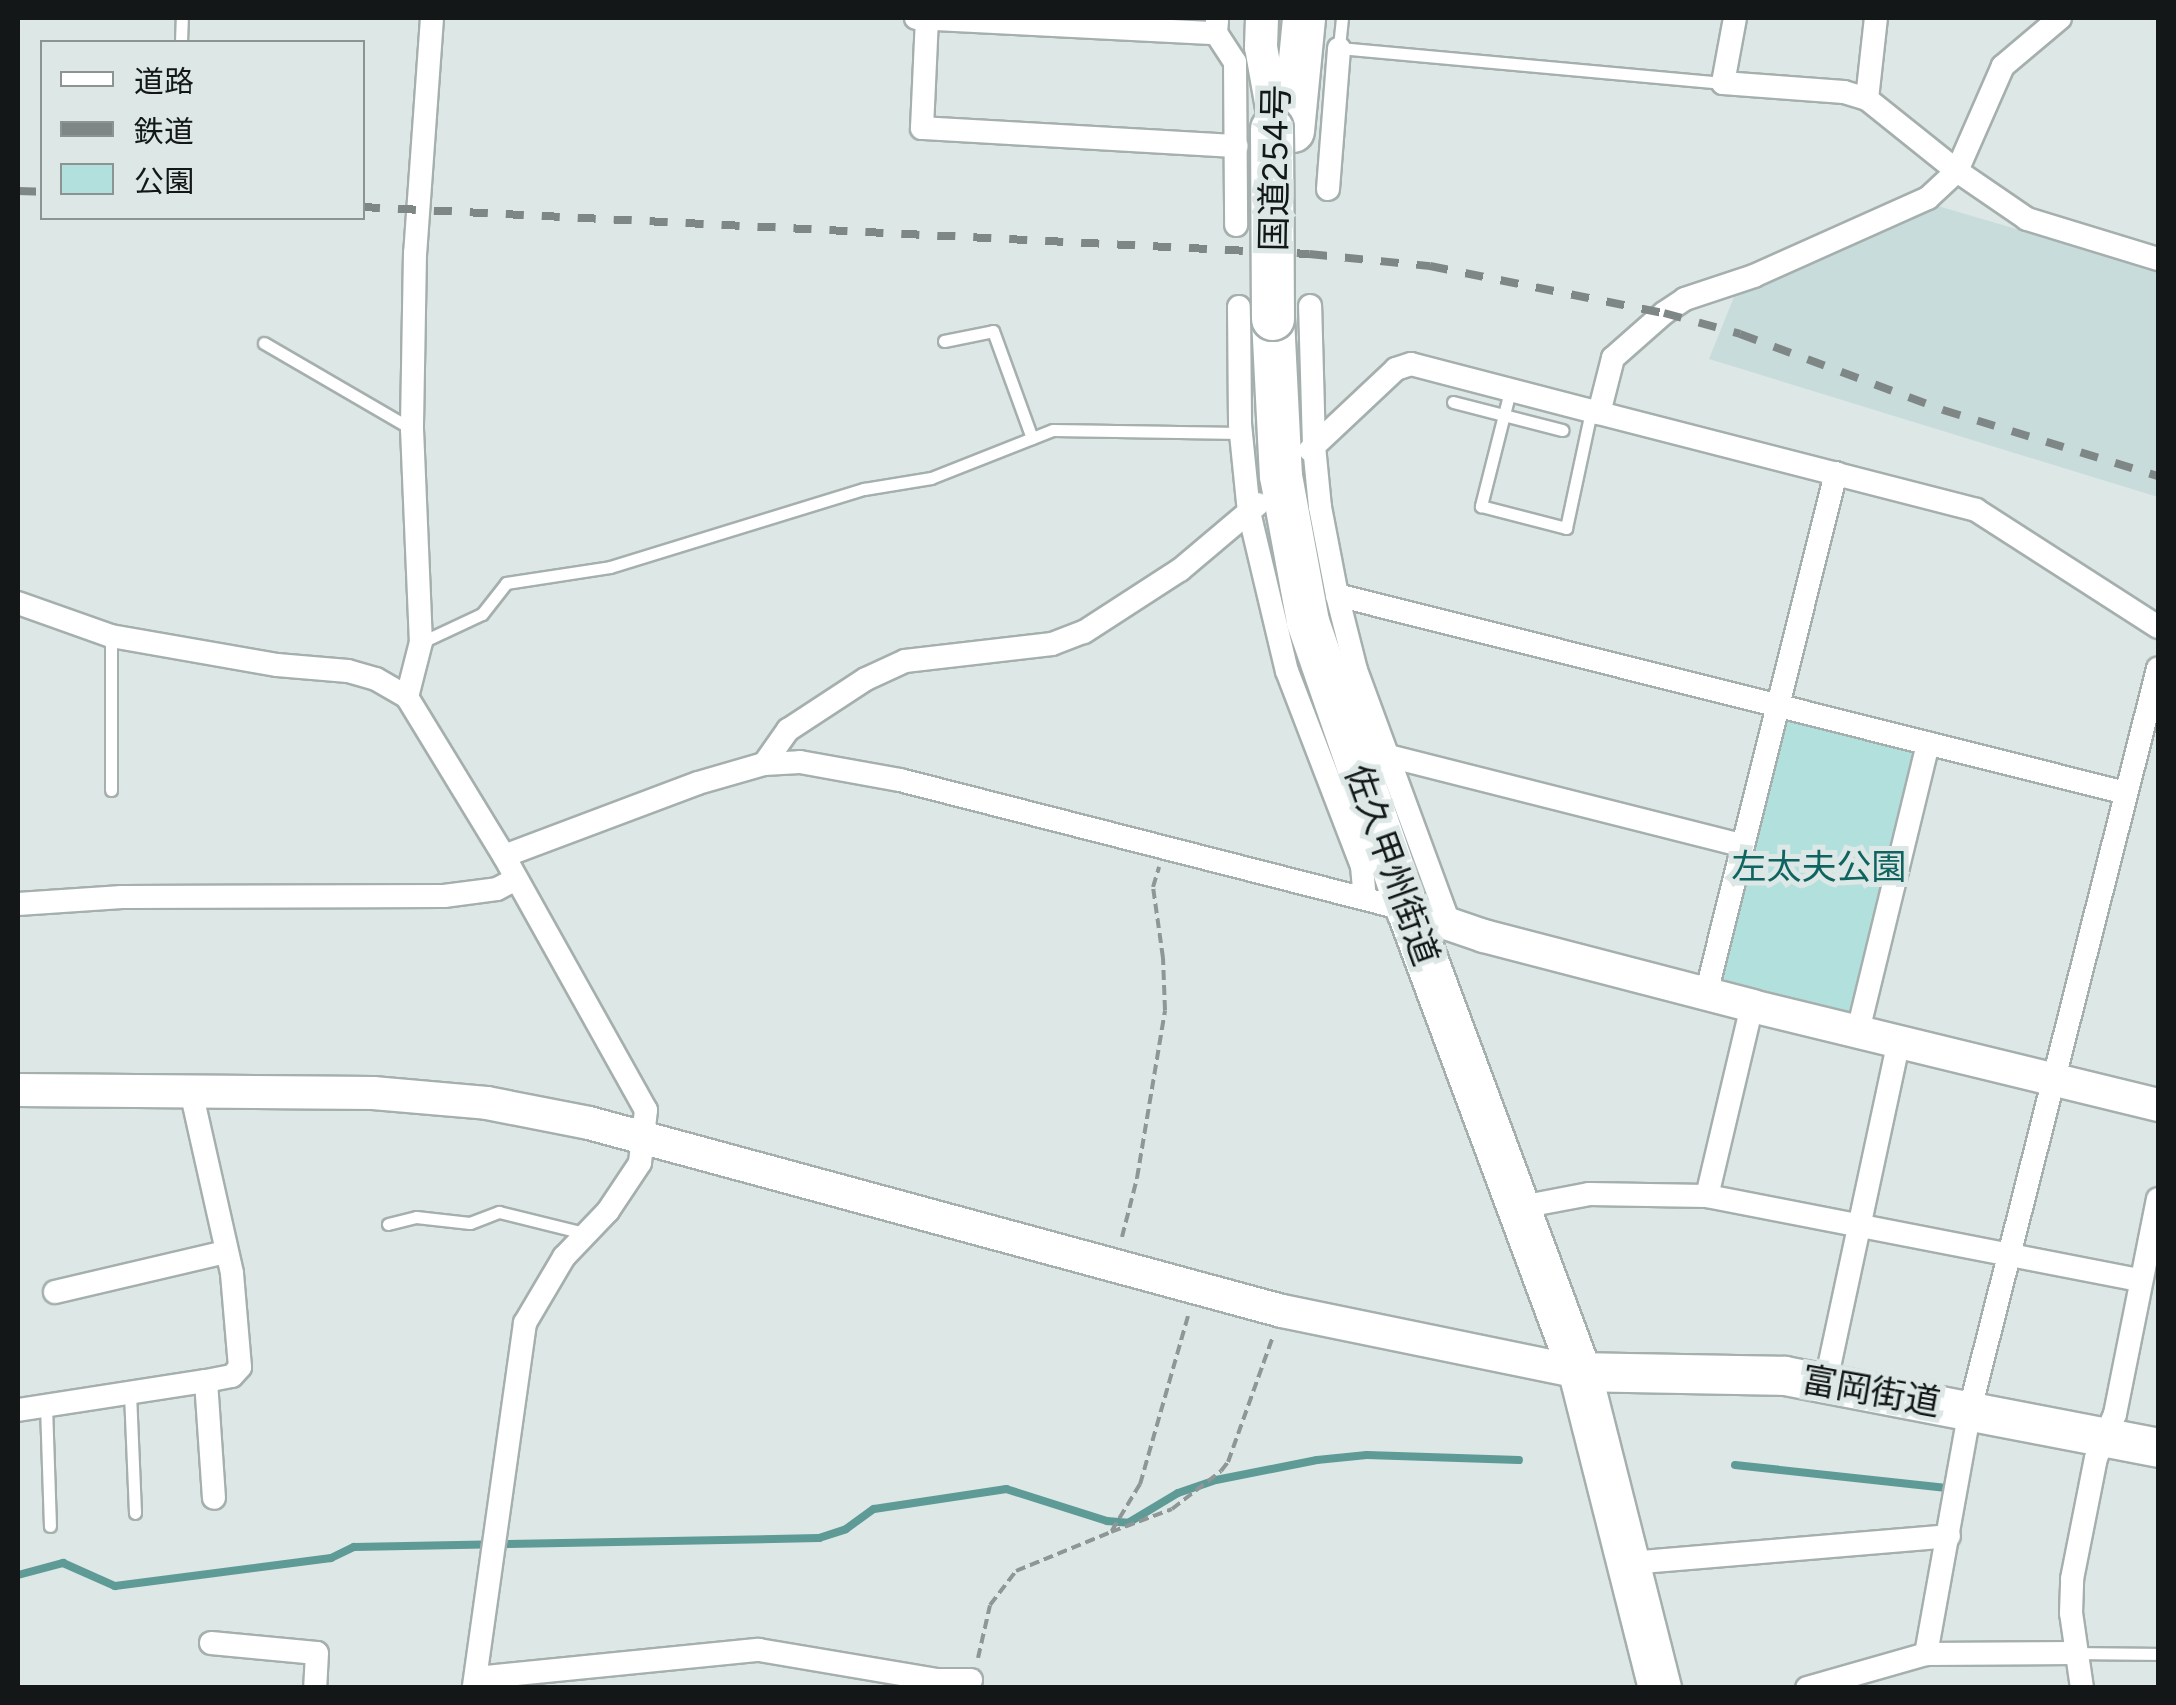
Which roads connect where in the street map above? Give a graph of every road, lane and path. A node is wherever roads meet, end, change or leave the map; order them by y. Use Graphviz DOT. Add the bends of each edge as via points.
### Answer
graph roads {
  1 [pos="432,18"];
  2 [pos="916,18"];
  3 [pos="927,18"];
  4 [pos="1262,18"];
  5 [pos="1281,18"];
  6 [pos="1304,18"];
  7 [pos="1342,18"];
  8 [pos="1734,18"];
  9 [pos="1876,18"];
  10 [pos="2060,18"];
  11 [pos="1216,25"];
  12 [pos="1339,48"];
  13 [pos="1723,82"];
  14 [pos="1867,99"];
  15 [pos="1268,128"];
  16 [pos="1957,172"];
  17 [pos="1328,189"];
  18 [pos="1236,225"];
  19 [pos="2158,259"];
  20 [pos="1274,311"];
  21 [pos="944,341"];
  22 [pos="264,343"];
  23 [pos="1453,402"];
  24 [pos="1507,402"];
  25 [pos="1595,412"];
  26 [pos="412,429"];
  27 [pos="1562,430"];
  28 [pos="1241,432"];
  29 [pos="1032,438"];
  30 [pos="1309,452"];
  31 [pos="1836,473"];
  32 [pos="1256,506"];
  33 [pos="1337,595"];
  34 [pos="18,603"];
  35 [pos="2158,627"];
  36 [pos="111,636"];
  37 [pos="420,642"];
  38 [pos="2158,668"];
  39 [pos="406,697"];
  40 [pos="1775,704"];
  41 [pos="1928,743"];
  42 [pos="1386,754"];
  43 [pos="764,764"];
  44 [pos="111,790"];
  45 [pos="2126,793"];
  46 [pos="1741,845"];
  47 [pos="1165,848"];
  48 [pos="504,856"];
  49 [pos="516,879"];
  50 [pos="1365,898"];
  51 [pos="18,904"];
  52 [pos="1408,910"];
  53 [pos="1450,925"];
  54 [pos="1706,994"];
  55 [pos="1752,1006"];
  56 [pos="1858,1031"];
  57 [pos="1900,1041"];
  58 [pos="2054,1079"];
  59 [pos="18,1090"];
  60 [pos="191,1091"];
  61 [pos="2158,1105"];
  62 [pos="646,1138"];
  63 [pos="1706,1196"];
  64 [pos="2158,1199"];
  65 [pos="1520,1207"];
  66 [pos="388,1224"];
  67 [pos="1856,1224"];
  68 [pos="584,1233"];
  69 [pos="225,1252"];
  70 [pos="2008,1254"];
  71 [pos="1114,1267"];
  72 [pos="2142,1280"];
  73 [pos="1197,1288"];
  74 [pos="56,1292"];
  75 [pos="1282,1311"];
  76 [pos="1580,1372"];
  77 [pos="206,1381"];
  78 [pos="1826,1381"];
  79 [pos="130,1393"];
  80 [pos="46,1406"];
  81 [pos="1970,1409"];
  82 [pos="18,1410"];
  83 [pos="2104,1437"];
  84 [pos="2158,1448"];
  85 [pos="214,1498"];
  86 [pos="135,1513"];
  87 [pos="50,1526"];
  88 [pos="1111,1532"];
  89 [pos="1949,1536"];
  90 [pos="1629,1563"];
  91 [pos="211,1643"];
  92 [pos="2076,1653"];
  93 [pos="1926,1654"];
  94 [pos="2158,1654"];
  95 [pos="974,1672"];
  96 [pos="475,1683"];
  97 [pos="315,1688"];
  98 [pos="1660,1688"];
  99 [pos="1807,1688"];
  100 [pos="2082,1688"];
  1 -- 26 [label="street"];
  2 -- 3 [label="street"];
  3 -- 11 [label="street"];
  3 -- 15 [label="street" via="922,128"];
  4 -- 15 [label="main road"];
  5 -- 15 [label="highway, 国道254号"];
  6 -- 15 [label="highway, 佐久甲州街道"];
  7 -- 12 [label="lane"];
  8 -- 13 [label="street"];
  9 -- 14 [label="street"];
  10 -- 16 [label="street" via="2002,66"];
  11 -- 15 [label="street"];
  12 -- 13 [label="lane"];
  12 -- 17 [label="street"];
  13 -- 14 [label="street"];
  14 -- 16 [label="street"];
  15 -- 18 [label="street"];
  15 -- 20 [label="highway, 佐久甲州街道, bridge"];
  16 -- 19 [label="street" via="2028,219"];
  16 -- 25 [label="street" via="1928,198 1754,276 1685,299 1613,358"];
  20 -- 28 [label="street"];
  20 -- 30 [label="street"];
  20 -- 52 [label="highway, 佐久甲州街道" via="1280,476 1308,622"];
  21 -- 29 [label="lane" via="992,332"];
  22 -- 26 [label="lane"];
  23 -- 24 [label="lane"];
  24 -- 25 [label="street"];
  24 -- 25 [label="lane" via="1481,506 1566,528"];
  24 -- 27 [label="lane"];
  24 -- 30 [label="street" via="1404,365"];
  25 -- 31 [label="street"];
  26 -- 37 [label="street"];
  28 -- 29 [label="lane" via="1052,430"];
  28 -- 32 [label="street"];
  29 -- 37 [label="lane" via="931,478 864,489 610,567 506,583 482,614"];
  30 -- 33 [label="street"];
  31 -- 35 [label="street" via="1976,510"];
  31 -- 40 [label="street"];
  32 -- 43 [label="street" via="1180,570 1084,632 1052,644 905,661 788,730"];
  32 -- 50 [label="street" via="1287,671 1362,866"];
  33 -- 40 [label="street"];
  33 -- 42 [label="street"];
  34 -- 36 [label="street"];
  36 -- 39 [label="street" via="348,672"];
  36 -- 44 [label="lane"];
  37 -- 39 [label="street"];
  38 -- 45 [label="street"];
  39 -- 48 [label="street"];
  40 -- 41 [label="street"];
  40 -- 46 [label="street"];
  41 -- 45 [label="street"];
  41 -- 56 [label="street"];
  42 -- 46 [label="street"];
  42 -- 53 [label="street"];
  43 -- 47 [label="street" via="850,768"];
  43 -- 48 [label="street"];
  45 -- 58 [label="street"];
  46 -- 54 [label="street"];
  47 -- 50 [label="street"];
  47 -- 71 [label="path" via="1153,886 1164,958 1161,1046"];
  48 -- 49 [label="street"];
  49 -- 51 [label="street" via="498,889 444,896 122,896"];
  49 -- 62 [label="street" via="638,1092"];
  50 -- 52 [label="street"];
  52 -- 53 [label="main road"];
  52 -- 65 [label="highway, 佐久甲州街道"];
  53 -- 54 [label="main road"];
  54 -- 55 [label="main road"];
  55 -- 56 [label="main road"];
  55 -- 63 [label="street"];
  56 -- 57 [label="main road"];
  57 -- 58 [label="main road"];
  57 -- 67 [label="street"];
  58 -- 61 [label="main road"];
  58 -- 70 [label="street"];
  59 -- 60 [label="main road"];
  60 -- 62 [label="main road" via="448,1098"];
  60 -- 69 [label="street"];
  62 -- 68 [label="street" via="626,1185"];
  62 -- 71 [label="main road"];
  63 -- 65 [label="street" via="1589,1194"];
  63 -- 67 [label="street"];
  64 -- 72 [label="street"];
  65 -- 76 [label="highway, 佐久甲州街道"];
  66 -- 68 [label="lane" via="416,1217 470,1223 499,1212"];
  67 -- 70 [label="street"];
  67 -- 78 [label="street"];
  68 -- 96 [label="street" via="525,1322"];
  69 -- 74 [label="street"];
  69 -- 77 [label="street" via="240,1367 232,1376"];
  70 -- 72 [label="street"];
  70 -- 81 [label="street"];
  71 -- 73 [label="main road"];
  72 -- 83 [label="street" via="2116,1414"];
  73 -- 75 [label="main road"];
  73 -- 88 [label="path" via="1140,1484"];
  75 -- 76 [label="main road"];
  75 -- 88 [label="path" via="1228,1462 1172,1509"];
  76 -- 78 [label="main road, 富岡街道"];
  76 -- 90 [label="highway, 佐久甲州街道"];
  77 -- 79 [label="street"];
  77 -- 85 [label="street"];
  78 -- 81 [label="main road, 富岡街道"];
  79 -- 80 [label="street"];
  79 -- 86 [label="lane"];
  80 -- 82 [label="street"];
  80 -- 87 [label="lane"];
  81 -- 83 [label="main road, 富岡街道"];
  81 -- 89 [label="street"];
  83 -- 84 [label="main road, 富岡街道"];
  83 -- 92 [label="street" via="2072,1579"];
  88 -- 95 [label="path" via="1016,1571 990,1606"];
  89 -- 90 [label="street"];
  89 -- 93 [label="street"];
  90 -- 98 [label="highway, 佐久甲州街道"];
  91 -- 97 [label="street" via="317,1653"];
  92 -- 93 [label="street"];
  92 -- 94 [label="lane"];
  92 -- 100 [label="street"];
  93 -- 99 [label="street"];
  95 -- 96 [label="street" via="936,1680 759,1650"];
}
